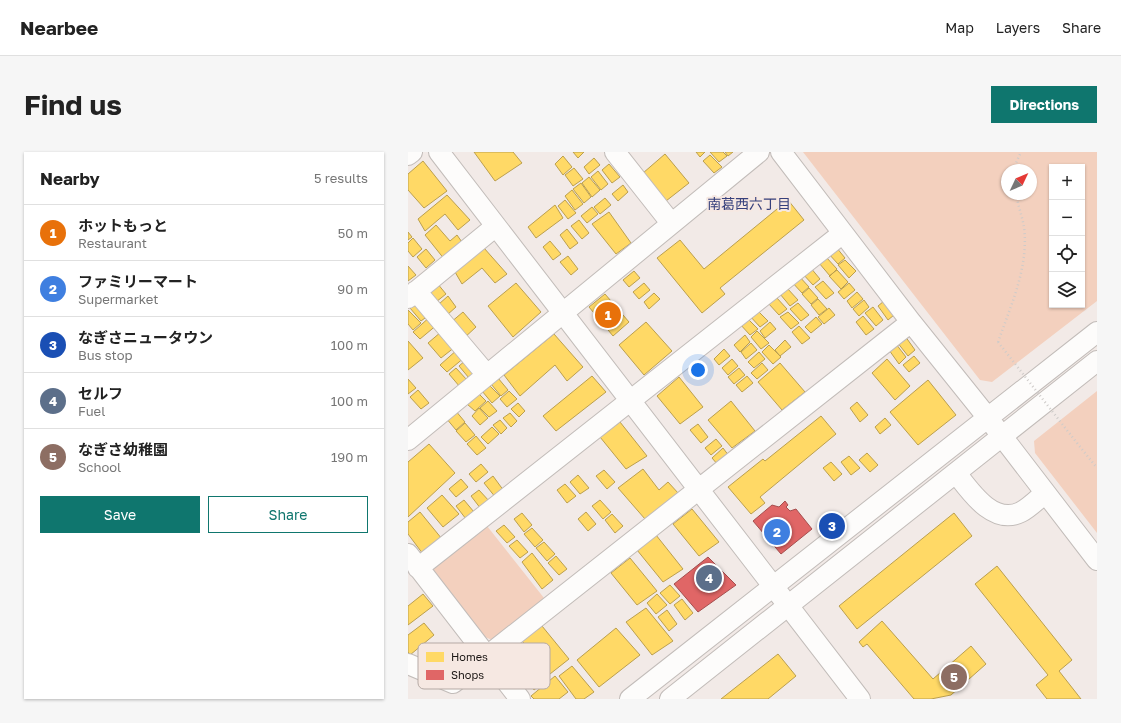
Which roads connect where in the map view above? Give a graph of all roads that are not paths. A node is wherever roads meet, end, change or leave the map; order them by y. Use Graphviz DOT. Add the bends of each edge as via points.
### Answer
graph roads {
  1 [pos="412,152"];
  2 [pos="439,152"];
  3 [pos="615,152"];
  4 [pos="759,152"];
  5 [pos="781,152"];
  6 [pos="408,155"];
  7 [pos="671,224"];
  8 [pos="496,226"];
  9 [pos="843,232"];
  10 [pos="412,295"];
  11 [pos="563,313"];
  12 [pos="911,322"];
  13 [pos="1097,332"];
  14 [pos="1097,361"];
  15 [pos="487,375"];
  16 [pos="630,400"];
  17 [pos="988,418"];
  18 [pos="1002,436"];
  19 [pos="408,440"];
  20 [pos="956,473"];
  21 [pos="699,490"];
  22 [pos="1046,493"];
  23 [pos="1097,560"];
  24 [pos="413,561"];
  25 [pos="774,587"];
  26 [pos="787,605"];
  27 [pos="476,643"];
  28 [pos="505,643"];
  29 [pos="408,664"];
  30 [pos="418,668"];
  31 [pos="512,689"];
  32 [pos="520,699"];
  33 [pos="630,699"];
  34 [pos="670,699"];
  35 [pos="860,699"];
  1 -- 6 [label="street"];
  2 -- 8 [label="street"];
  3 -- 7 [label="street"];
  4 -- 7 [label="street"];
  5 -- 9 [label="street"];
  7 -- 11 [label="street"];
  8 -- 10 [label="street"];
  8 -- 11 [label="street"];
  9 -- 12 [label="street"];
  9 -- 16 [label="street"];
  10 -- 15 [label="street"];
  11 -- 15 [label="street"];
  11 -- 16 [label="street"];
  12 -- 17 [label="street"];
  12 -- 21 [label="street"];
  13 -- 17 [label="street"];
  14 -- 18 [label="street"];
  15 -- 19 [label="street"];
  16 -- 21 [label="street"];
  16 -- 24 [label="street"];
  17 -- 18 [label="street"];
  17 -- 25 [label="street"];
  18 -- 20 [label="street"];
  18 -- 22 [label="street"];
  20 -- 22 [label="street" via="977,500 1001,514 1021,512"];
  20 -- 26 [label="street"];
  21 -- 25 [label="street"];
  21 -- 28 [label="street"];
  22 -- 23 [label="street"];
  24 -- 27 [label="street"];
  25 -- 26 [label="street"];
  25 -- 33 [label="street"];
  26 -- 34 [label="street"];
  26 -- 35 [label="street"];
  29 -- 30 [label="street"];
  31 -- 32 [label="street"];
}
